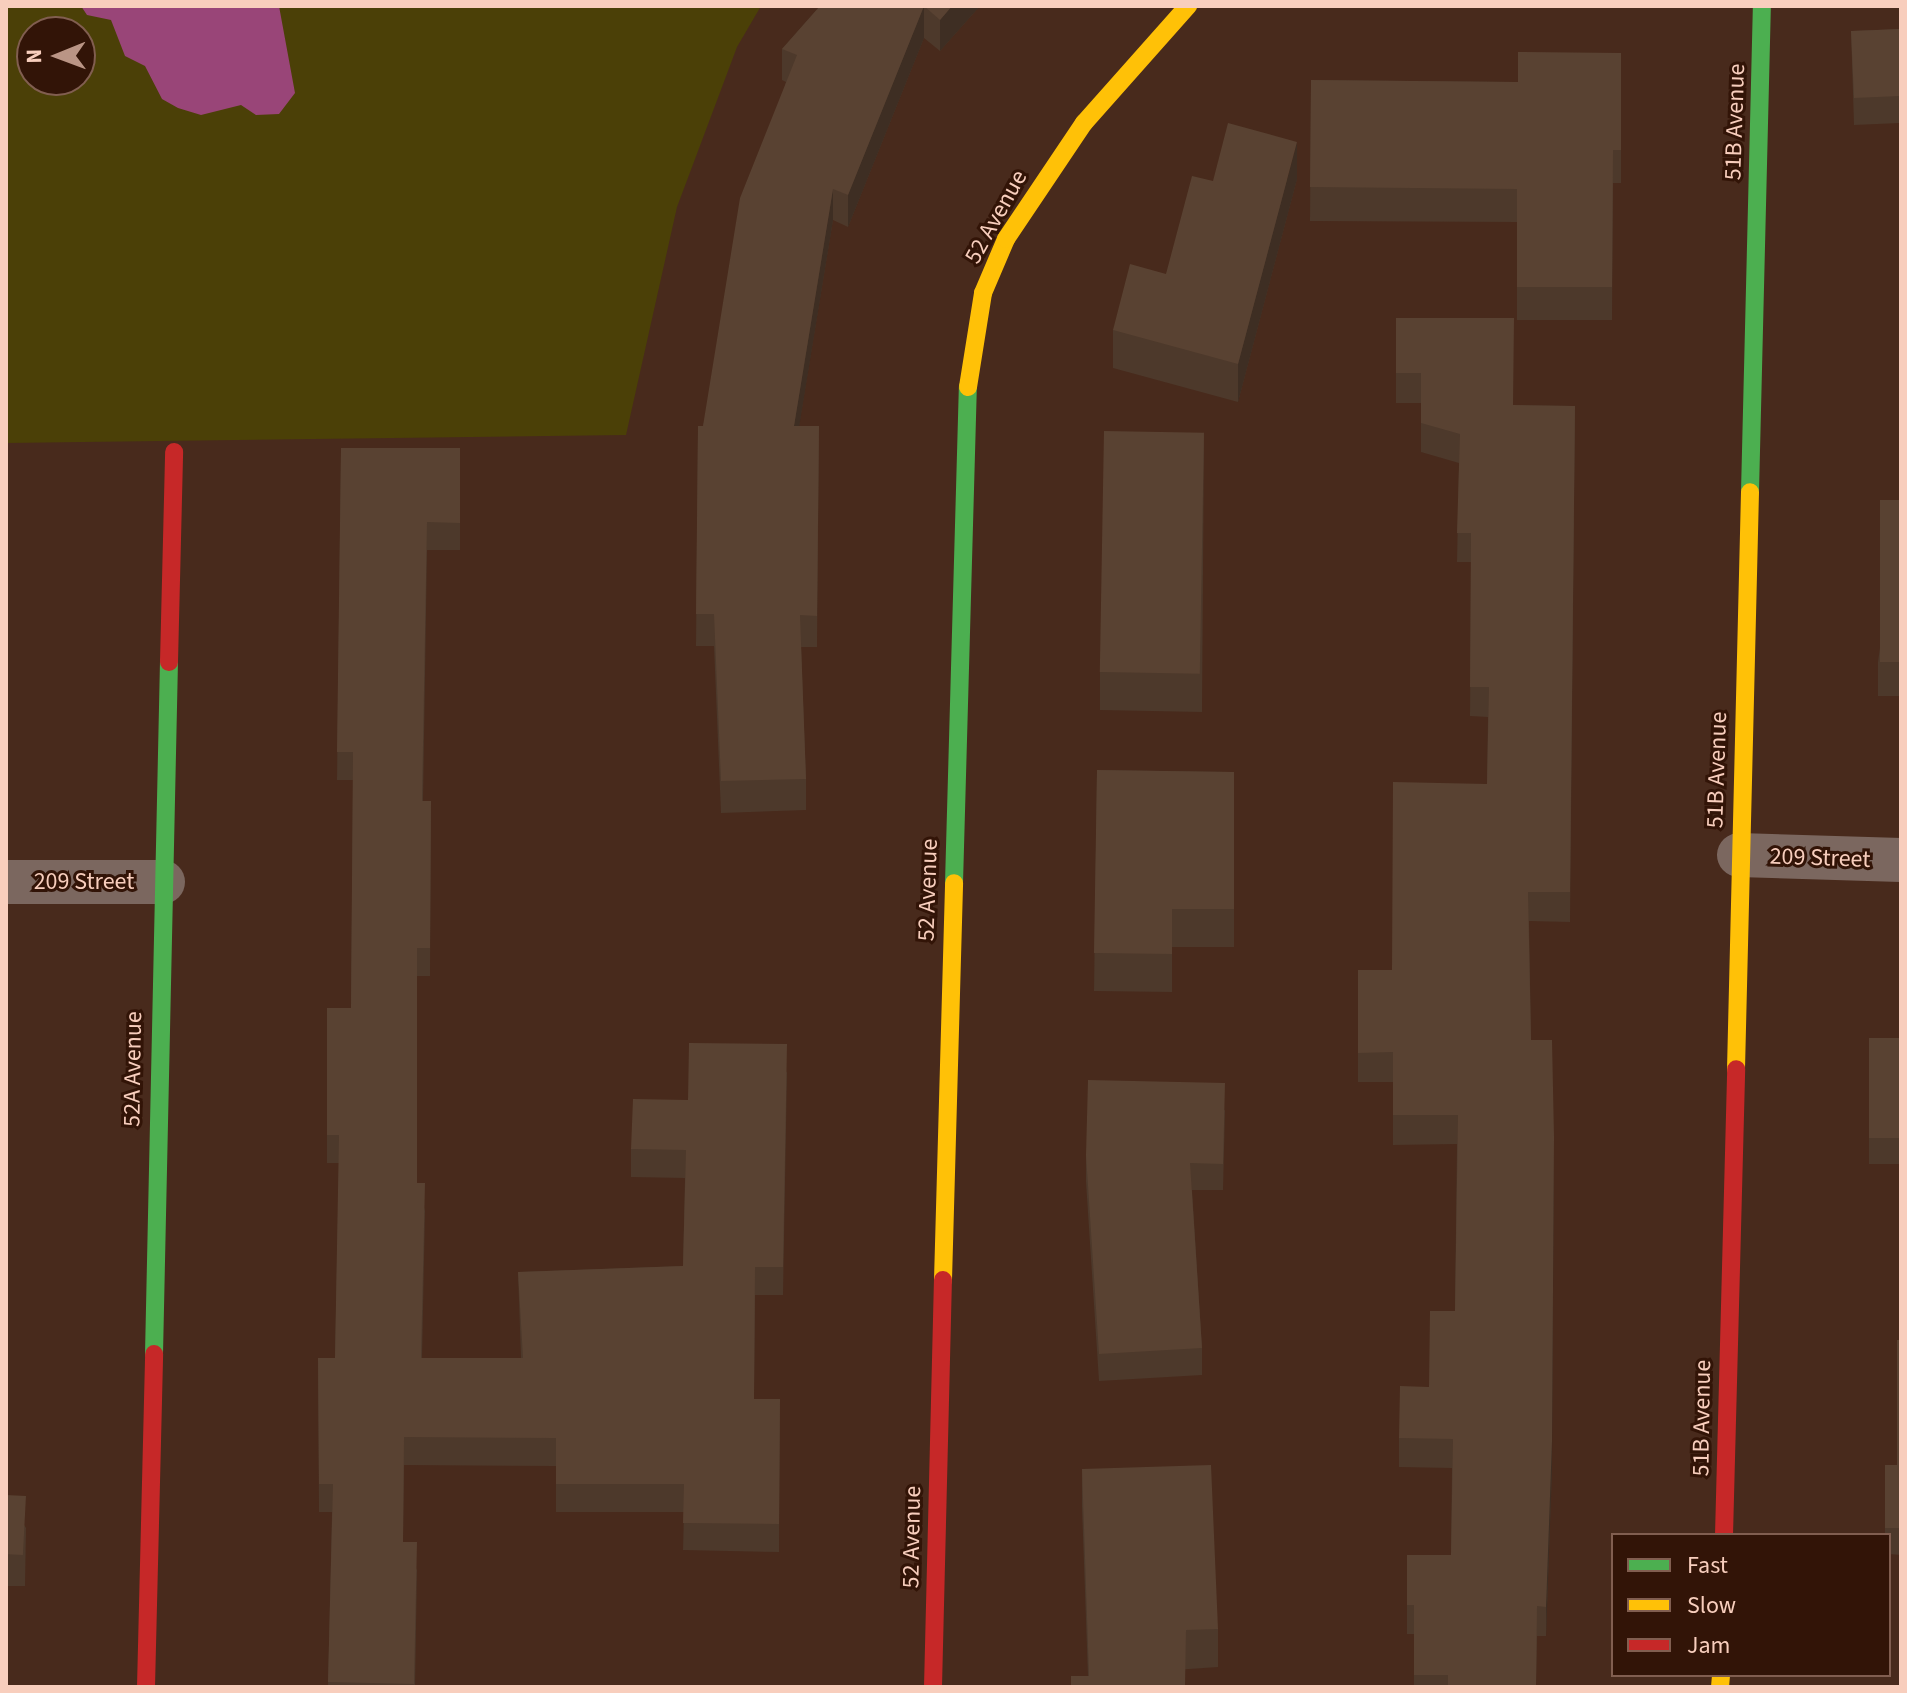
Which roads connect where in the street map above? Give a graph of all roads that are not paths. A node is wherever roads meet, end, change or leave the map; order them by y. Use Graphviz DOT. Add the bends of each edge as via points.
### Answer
graph roads {
  1 [pos="1188,6"];
  2 [pos="1762,6"];
  3 [pos="174,452"];
  4 [pos="1739,855"];
  5 [pos="1901,860"];
  6 [pos="6,882"];
  7 [pos="163,882"];
  8 [pos="1724,1533"];
  9 [pos="146,1687"];
  10 [pos="933,1687"];
  1 -- 10 [label="street, 52 Avenue" via="1084,123 1006,239 989,279 966,401"];
  2 -- 4 [label="street, 51B Avenue"];
  3 -- 7 [label="street, 52A Avenue"];
  4 -- 5 [label="street, 209 Street"];
  4 -- 8 [label="street, 51B Avenue"];
  6 -- 7 [label="street, 209 Street"];
  7 -- 9 [label="street, 52A Avenue"];
}
